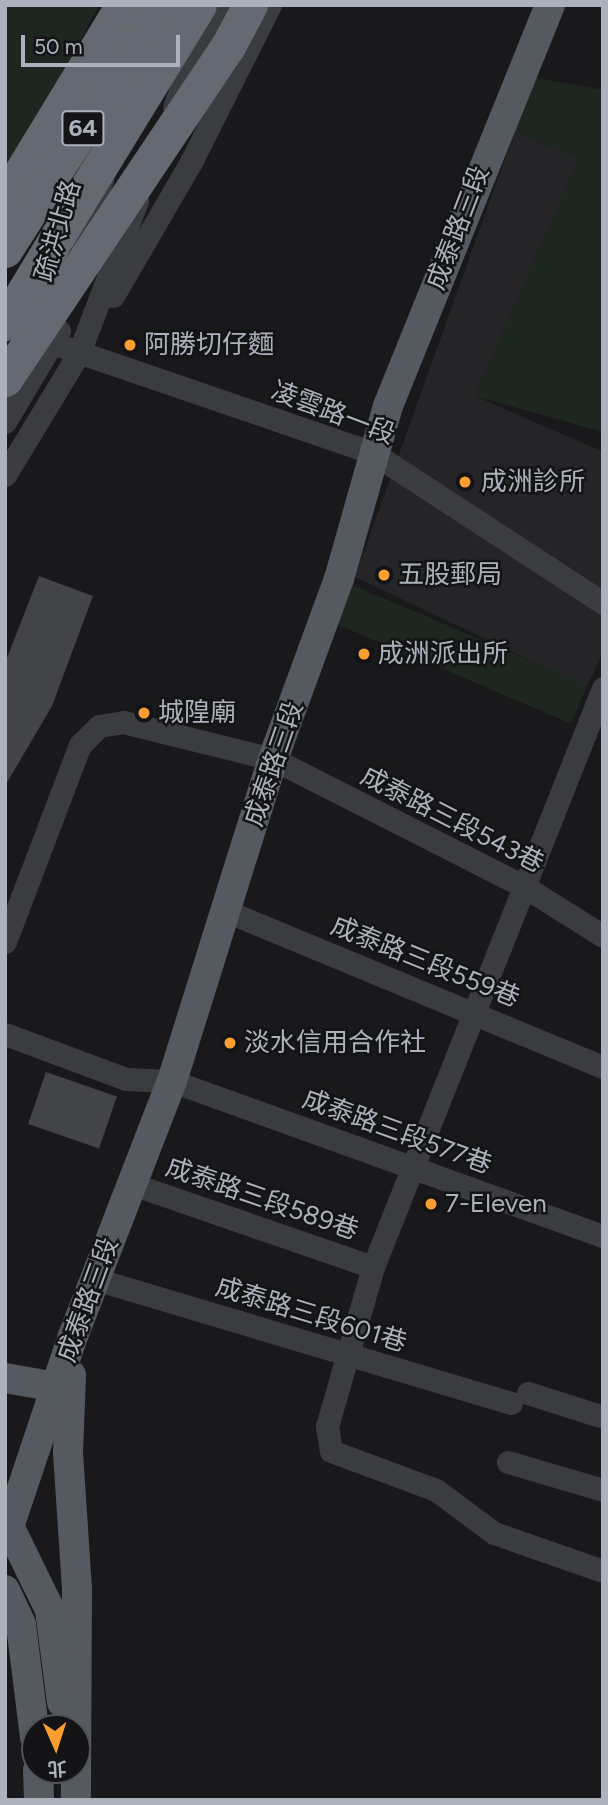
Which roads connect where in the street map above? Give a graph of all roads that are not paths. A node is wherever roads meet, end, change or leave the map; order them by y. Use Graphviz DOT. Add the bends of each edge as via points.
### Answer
graph roads {
  1 [pos="123,5"];
  2 [pos="153,5"];
  3 [pos="161,5"];
  4 [pos="199,5"];
  5 [pos="225,5"];
  6 [pos="250,5"];
  7 [pos="270,5"];
  8 [pos="550,5"];
  9 [pos="5,199"];
  10 [pos="5,250"];
  11 [pos="5,323"];
  12 [pos="55,344"];
  13 [pos="79,353"];
  14 [pos="5,379"];
  15 [pos="5,422"];
  16 [pos="373,453"];
  17 [pos="5,475"];
  18 [pos="603,603"];
  19 [pos="603,688"];
  20 [pos="273,760"];
  21 [pos="525,887"];
  22 [pos="226,911"];
  23 [pos="603,936"];
  24 [pos="5,942"];
  25 [pos="476,1013"];
  26 [pos="5,1034"];
  27 [pos="603,1066"];
  28 [pos="172,1081"];
  29 [pos="415,1169"];
  30 [pos="132,1185"];
  31 [pos="603,1236"];
  32 [pos="373,1267"];
  33 [pos="95,1279"];
  34 [pos="73,1336"];
  35 [pos="344,1355"];
  36 [pos="5,1378"];
  37 [pos="56,1388"];
  38 [pos="603,1417"];
  39 [pos="508,1462"];
  40 [pos="603,1490"];
  41 [pos="7,1528"];
  42 [pos="603,1571"];
  43 [pos="5,1590"];
  44 [pos="32,1714"];
  45 [pos="63,1714"];
  46 [pos="73,1800"];
  1 -- 9 [label="highway"];
  2 -- 12 [label="street, 疏洪北路"];
  3 -- 10 [label="highway, 64, bridge"];
  4 -- 11 [label="highway, 64, bridge"];
  5 -- 13 [label="street" via="188,71"];
  6 -- 14 [label="highway, bridge" via="228,46"];
  7 -- 13 [label="street" via="191,162"];
  8 -- 16 [label="main road, 成泰路三段" via="492,140"];
  12 -- 13 [label="street, 凌雲路一段"];
  12 -- 15 [label="street, 疏洪北路"];
  13 -- 16 [label="street, 凌雲路一段"];
  13 -- 17 [label="street"];
  16 -- 18 [label="street, 凌雲路一段"];
  16 -- 20 [label="main road, 成泰路三段" via="339,579"];
  19 -- 21 [label="street"];
  20 -- 21 [label="street, 成泰路三段543巷"];
  20 -- 22 [label="main road, 成泰路三段"];
  20 -- 24 [label="street, 成泰路三段543巷" via="123,722 99,726 80,746"];
  21 -- 23 [label="street, 成泰路三段543巷"];
  21 -- 25 [label="street"];
  22 -- 25 [label="street, 成泰路三段559巷"];
  22 -- 28 [label="main road, 成泰路三段"];
  25 -- 27 [label="street, 成泰路三段559巷"];
  25 -- 29 [label="street"];
  26 -- 28 [label="street, 成泰路三段577巷" via="126,1079"];
  28 -- 29 [label="street, 成泰路三段577巷"];
  28 -- 30 [label="main road, 成泰路三段"];
  29 -- 31 [label="street, 成泰路三段577巷"];
  29 -- 32 [label="street"];
  30 -- 32 [label="street, 成泰路三段589巷"];
  30 -- 33 [label="main road, 成泰路三段"];
  32 -- 35 [label="street"];
  33 -- 34 [label="main road, 成泰路三段"];
  33 -- 35 [label="street, 成泰路三段601巷"];
  34 -- 37 [label="main road, 成泰路三段"];
  34 -- 46 [label="main road" via="68,1453 77,1589"];
  35 -- 38 [label="street, 成泰路三段601巷"];
  35 -- 42 [label="street" via="327,1426 331,1451 436,1490 494,1534"];
  36 -- 37 [label="main road"];
  37 -- 41 [label="main road, 成泰路三段"];
  39 -- 40 [label="street"];
  41 -- 45 [label="main road, 成泰路三段" via="50,1610"];
  43 -- 44 [label="main road" via="21,1625"];
}
